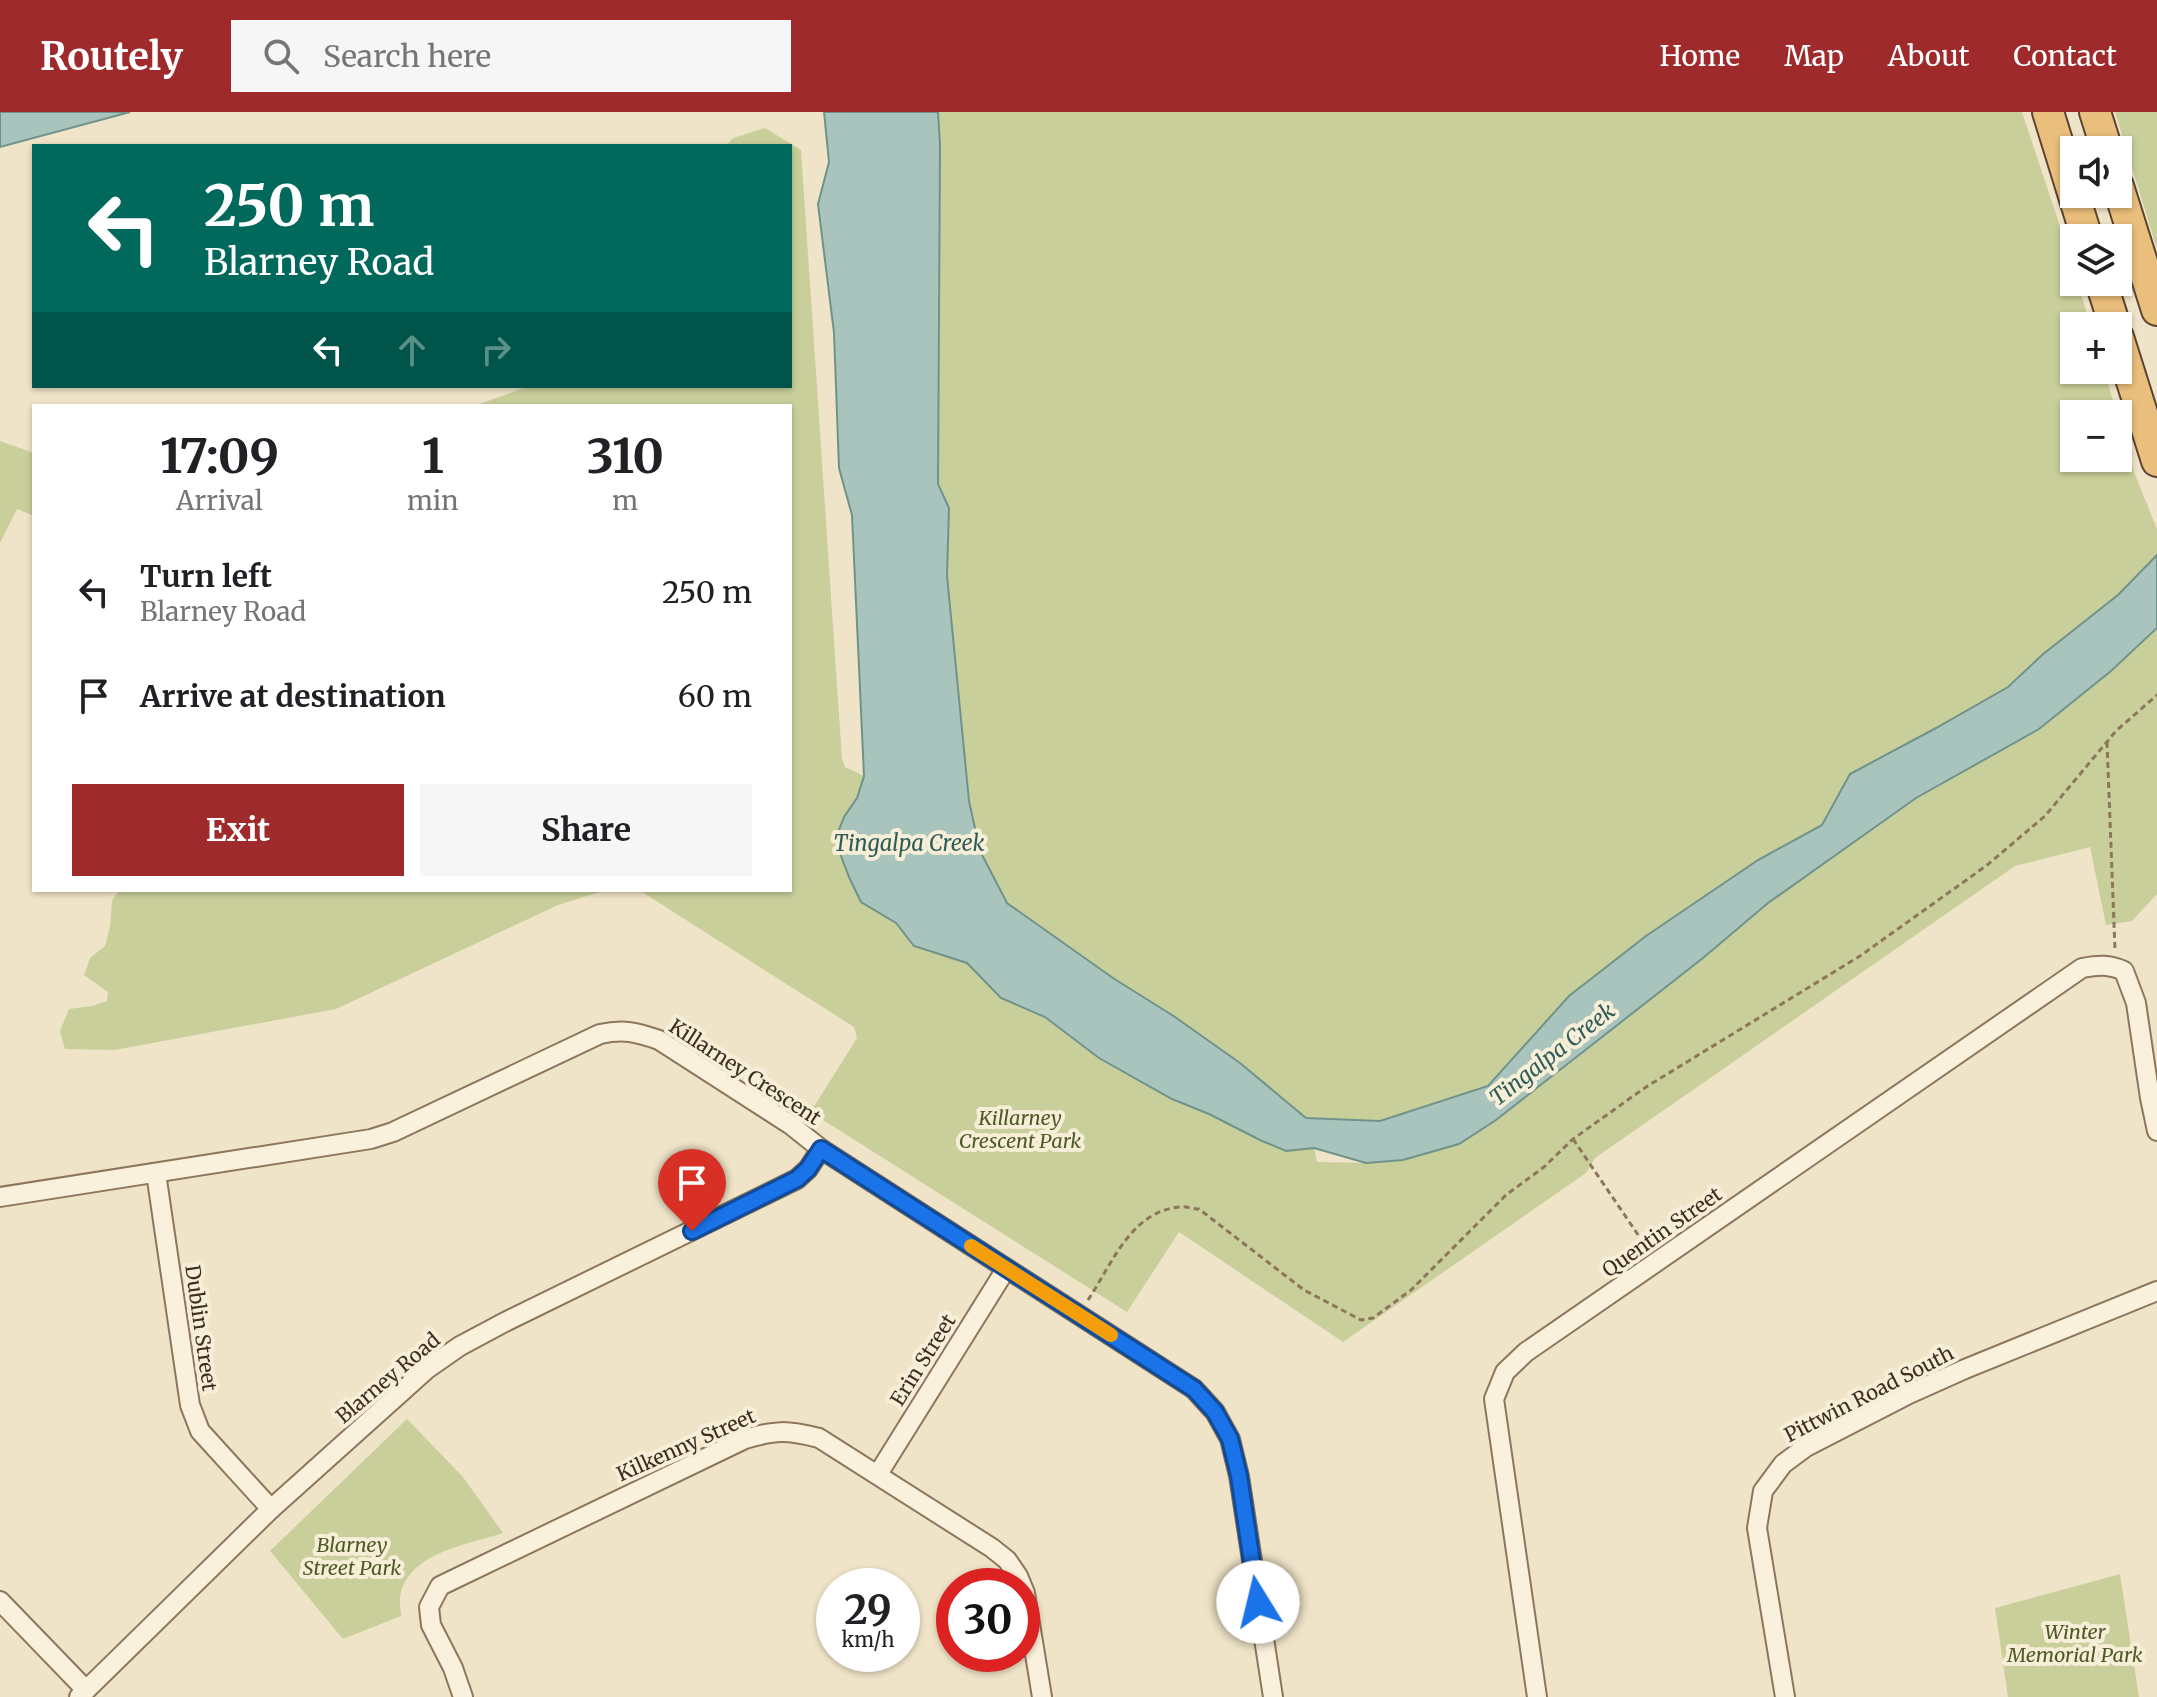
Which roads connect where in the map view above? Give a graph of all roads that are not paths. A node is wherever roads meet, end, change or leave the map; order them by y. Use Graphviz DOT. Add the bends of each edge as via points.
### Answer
graph roads {
  1 [pos="2048,112"];
  2 [pos="2095,112"];
  3 [pos="2103,136"];
  4 [pos="2125,208"];
  5 [pos="2083,224"];
  6 [pos="2157,310"];
  7 [pos="2132,382"];
  8 [pos="2157,461"];
  9 [pos="2157,1131"];
  10 [pos="821,1149"];
  11 [pos="156,1173"];
  12 [pos="0,1197"];
  13 [pos="1006,1269"];
  14 [pos="2157,1291"];
  15 [pos="878,1474"];
  16 [pos="271,1509"];
  17 [pos="0,1601"];
  18 [pos="83,1694"];
  19 [pos="463,1697"];
  20 [pos="1042,1697"];
  21 [pos="1273,1697"];
  22 [pos="1537,1697"];
  23 [pos="1785,1697"];
  1 -- 5 [label="highway"];
  2 -- 3 [label="highway"];
  4 -- 6 [label="highway"];
  7 -- 8 [label="highway"];
  9 -- 22 [label="street, Quentin Street" via="2136,1003 2119,968 2082,968 1526,1352 1505,1372 1494,1399"];
  10 -- 11 [label="street, Killarney Crescent" via="659,1040 618,1030 578,1043 371,1139"];
  10 -- 13 [label="street, Killarney Crescent"];
  10 -- 16 [label="street, Blarney Road" via="797,1179 460,1346 427,1369"];
  11 -- 12 [label="street, Killarney Crescent"];
  11 -- 16 [label="street, Dublin Street" via="190,1405 200,1431"];
  13 -- 15 [label="street, Erin Street"];
  13 -- 21 [label="street, Killarney Crescent" via="1194,1389 1215,1412 1230,1439 1239,1476"];
  14 -- 23 [label="street, Pittwin Road South" via="1909,1394 1783,1464 1763,1491 1757,1528"];
  15 -- 19 [label="street, Kilkenny Street" via="819,1438 771,1431 440,1586 429,1607 431,1625"];
  15 -- 20 [label="street, Kilkenny Street" via="1007,1560 1025,1593"];
  16 -- 18 [label="street, Blarney Road"];
  17 -- 18 [label="street"];
}
